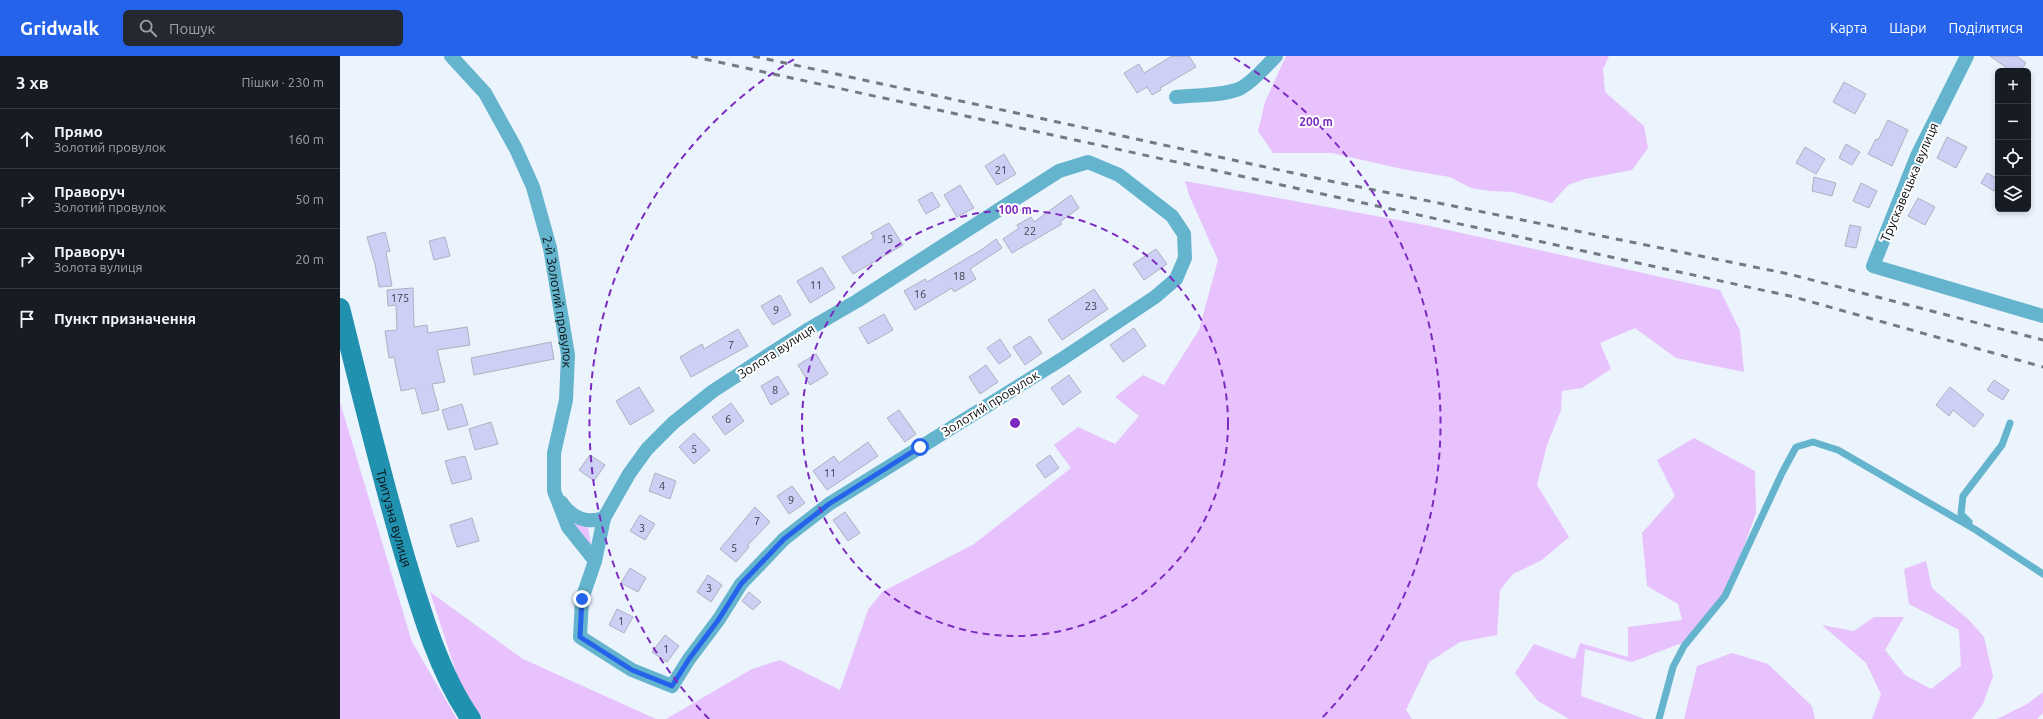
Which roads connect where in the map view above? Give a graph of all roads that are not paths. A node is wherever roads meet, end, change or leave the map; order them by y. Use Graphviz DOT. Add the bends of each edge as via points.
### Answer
graph roads {
  1 [pos="451,56"];
  2 [pos="1276,56"];
  3 [pos="1967,56"];
  4 [pos="1176,97"];
  5 [pos="1088,162"];
  6 [pos="340,308"];
  7 [pos="2043,316"];
  8 [pos="2010,423"];
  9 [pos="554,491"];
  10 [pos="604,518"];
  11 [pos="1976,530"];
  12 [pos="595,561"];
  13 [pos="2043,574"];
  14 [pos="580,637"];
  15 [pos="471,719"];
  16 [pos="1659,719"];
  1 -- 9 [label="street, 2-й Золотий провулок" via="485,92 516,149 533,187 550,248 568,355 566,400 554,453"];
  2 -- 4 [label="street" via="1240,89"];
  3 -- 7 [label="street, Трускавецька вулиця" via="1917,156 1873,266"];
  5 -- 10 [label="street, Золота вулиця" via="1059,171 714,391 673,423 647,448"];
  5 -- 14 [label="street, Золотий провулок" via="1119,175 1172,216 1184,234 1185,258 1176,279 1155,297 1062,359 829,504 784,539 741,584 672,686 632,670"];
  6 -- 15 [label="street, Тритузна вулиця" via="389,501 422,616 458,700"];
  8 -- 11 [label="lane" via="2002,444 1963,496 1961,514"];
  9 -- 10 [label="street" via="566,509 580,519 595,521"];
  9 -- 12 [label="street, 2-й Золотий провулок" via="568,527"];
  10 -- 12 [label="street, Золота вулиця"];
  11 -- 13 [label="lane"];
  11 -- 16 [label="lane" via="1838,450 1813,442 1796,447 1725,596 1684,646 1676,660"];
  12 -- 14 [label="street, Золота вулиця" via="582,599"];
}
